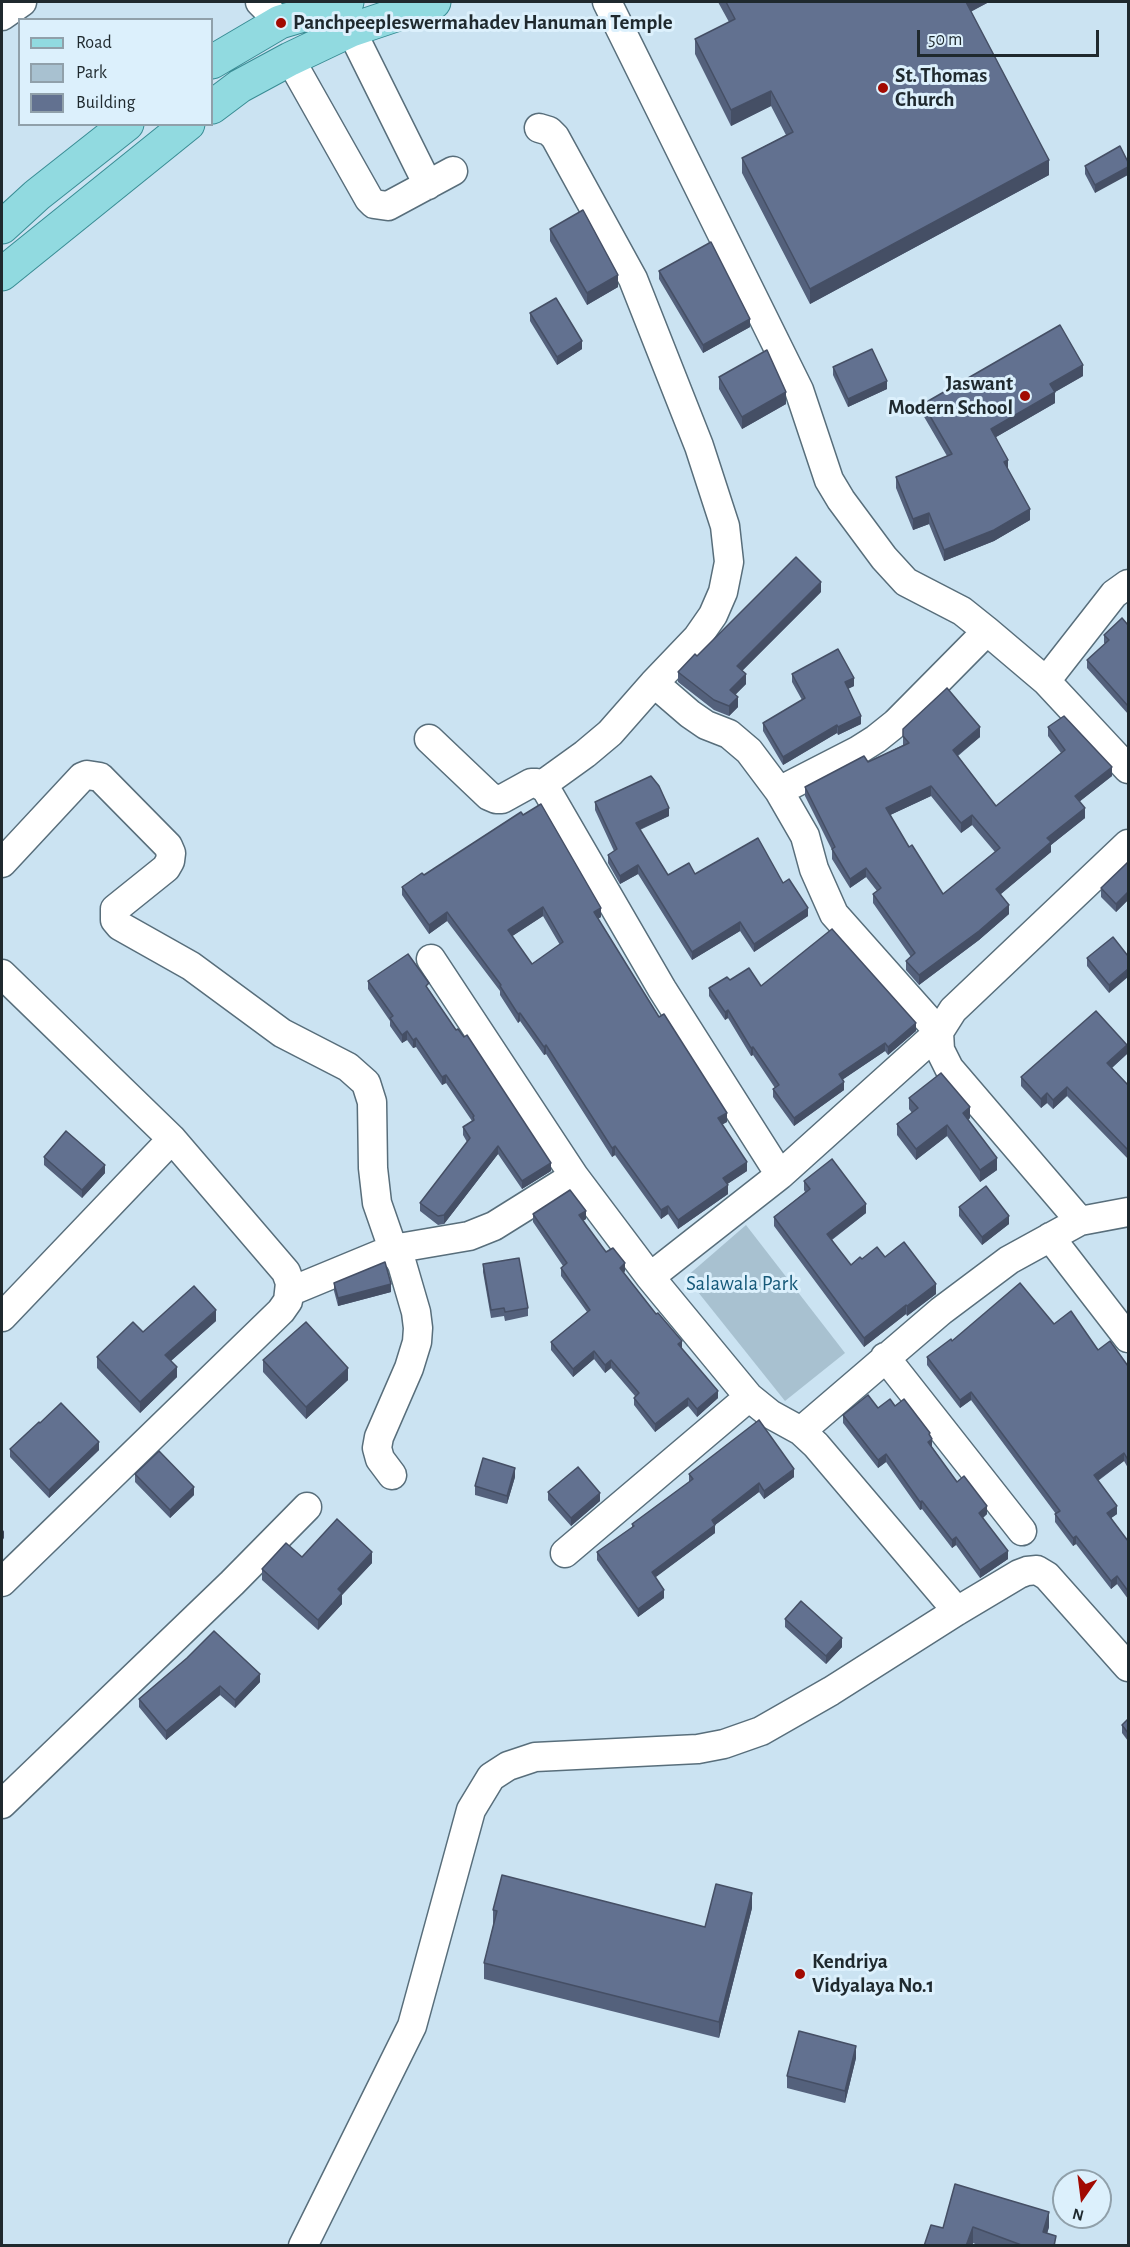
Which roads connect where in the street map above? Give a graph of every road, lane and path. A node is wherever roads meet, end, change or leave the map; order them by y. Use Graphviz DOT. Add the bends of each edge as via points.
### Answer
graph roads {
  1 [pos="22,2"];
  2 [pos="434,2"];
  3 [pos="608,2"];
  4 [pos="270,12"];
  5 [pos="2,16"];
  6 [pos="349,16"];
  7 [pos="290,59"];
  8 [pos="213,61"];
  9 [pos="213,106"];
  10 [pos="125,126"];
  11 [pos="186,126"];
  12 [pos="539,128"];
  13 [pos="453,171"];
  14 [pos="428,185"];
  15 [pos="2,226"];
  16 [pos="2,274"];
  17 [pos="1128,584"];
  18 [pos="987,631"];
  19 [pos="1046,681"];
  20 [pos="654,682"];
  21 [pos="429,739"];
  22 [pos="1128,769"];
  23 [pos="542,785"];
  24 [pos="779,791"];
  25 [pos="1128,844"];
  26 [pos="2,863"];
  27 [pos="431,959"];
  28 [pos="4,983"];
  29 [pos="939,1032"];
  30 [pos="172,1139"];
  31 [pos="780,1175"];
  32 [pos="574,1176"];
  33 [pos="1128,1212"];
  34 [pos="1080,1221"];
  35 [pos="1050,1237"];
  36 [pos="393,1249"];
  37 [pos="650,1277"];
  38 [pos="289,1292"];
  39 [pos="2,1317"];
  40 [pos="1128,1338"];
  41 [pos="885,1357"];
  42 [pos="749,1397"];
  43 [pos="801,1431"];
  44 [pos="392,1475"];
  45 [pos="307,1507"];
  46 [pos="1022,1531"];
  47 [pos="565,1553"];
  48 [pos="2,1582"];
  49 [pos="957,1611"];
  50 [pos="1128,1667"];
  51 [pos="2,1804"];
  52 [pos="303,2246"];
  1 -- 5 [label="street"];
  2 -- 6 [label="main road"];
  3 -- 18 [label="street" via="800,390 829,480 841,500 906,582 962,611"];
  4 -- 6 [label="main road"];
  4 -- 8 [label="main road"];
  6 -- 7 [label="main road"];
  6 -- 14 [label="street"];
  7 -- 9 [label="main road" via="240,86"];
  7 -- 14 [label="street" via="374,204 388,206"];
  10 -- 15 [label="main road"];
  11 -- 16 [label="main road"];
  12 -- 20 [label="street" via="555,138 633,279 699,446 725,526 729,562 713,615 697,638"];
  13 -- 14 [label="street"];
  17 -- 19 [label="street" via="1114,594"];
  18 -- 19 [label="street"];
  18 -- 24 [label="street" via="904,716 876,739"];
  19 -- 22 [label="street"];
  20 -- 23 [label="street" via="610,733"];
  20 -- 24 [label="street" via="690,714 738,740"];
  21 -- 23 [label="street" via="496,799 531,783"];
  23 -- 31 [label="street" via="662,989"];
  24 -- 29 [label="street" via="805,836 820,886 834,914"];
  25 -- 29 [label="street" via="953,1010"];
  26 -- 36 [label="street" via="82,777 94,776 106,782 171,853 166,868 115,909 115,920 191,966 282,1033 348,1067 366,1083 372,1102 377,1203"];
  27 -- 32 [label="street"];
  28 -- 30 [label="street"];
  29 -- 31 [label="street"];
  29 -- 34 [label="street" via="940,1050 949,1068"];
  30 -- 38 [label="street" via="286,1272"];
  30 -- 39 [label="street"];
  31 -- 37 [label="street"];
  32 -- 36 [label="street" via="494,1226 469,1236"];
  32 -- 37 [label="street"];
  33 -- 34 [label="street"];
  34 -- 35 [label="street"];
  35 -- 40 [label="street"];
  35 -- 41 [label="street" via="982,1279"];
  36 -- 38 [label="street"];
  36 -- 44 [label="street" via="402,1264 418,1328 409,1368 377,1448"];
  37 -- 42 [label="street"];
  38 -- 48 [label="street" via="280,1311"];
  41 -- 43 [label="street"];
  41 -- 46 [label="street"];
  42 -- 43 [label="street"];
  42 -- 47 [label="street"];
  43 -- 49 [label="street"];
  45 -- 51 [label="street"];
  49 -- 50 [label="street" via="1019,1574 1037,1570 1047,1576"];
  49 -- 52 [label="street" via="761,1731 698,1749 535,1757 491,1777 471,1810 412,2026"];
}
